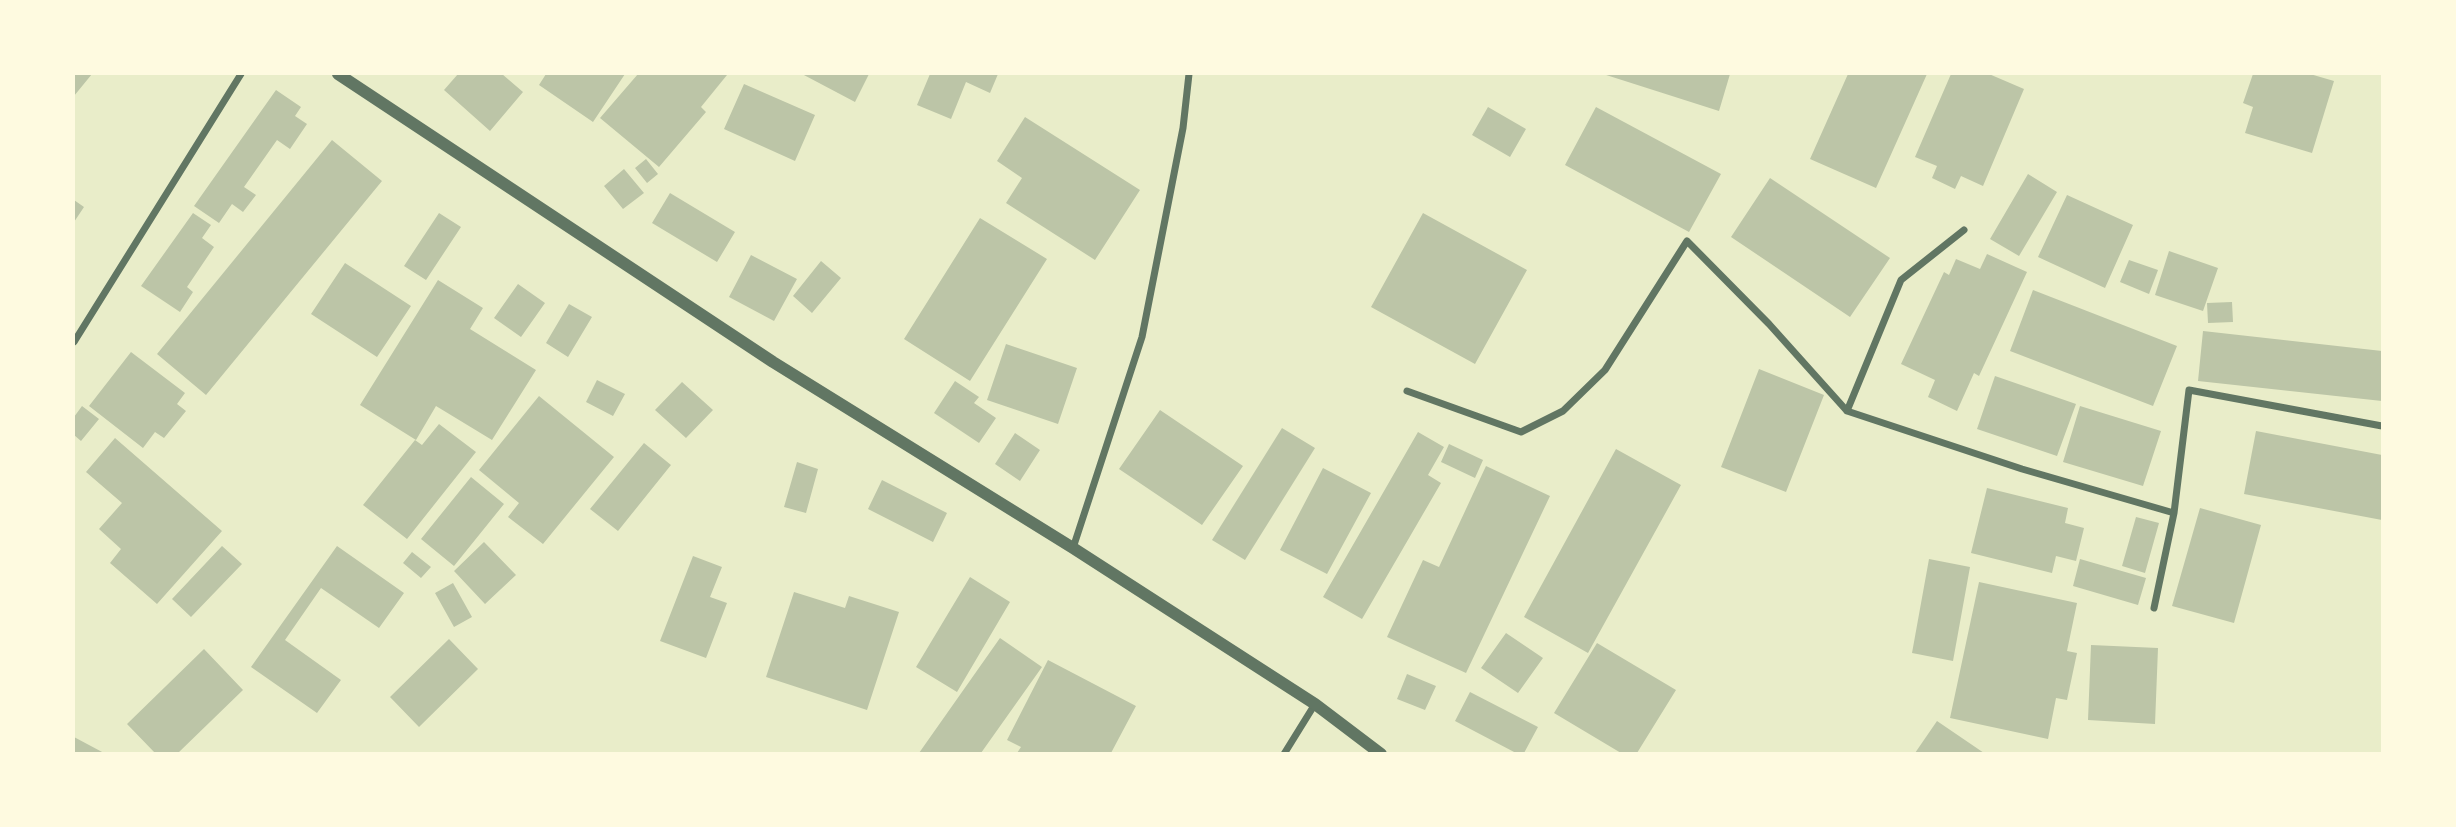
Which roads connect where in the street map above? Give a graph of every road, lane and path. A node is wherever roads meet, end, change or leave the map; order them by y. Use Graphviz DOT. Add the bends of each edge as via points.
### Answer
graph roads {
  1 [pos="241,74"];
  2 [pos="338,74"];
  3 [pos="1189,74"];
  4 [pos="1964,230"];
  5 [pos="74,342"];
  6 [pos="1407,391"];
  7 [pos="1847,411"];
  8 [pos="2382,426"];
  9 [pos="2174,513"];
  10 [pos="1073,548"];
  11 [pos="2154,608"];
  12 [pos="1315,704"];
  13 [pos="1284,754"];
  14 [pos="1381,754"];
  1 -- 5 [label="street"];
  2 -- 10 [label="street" via="773,362"];
  3 -- 10 [label="street" via="1183,128 1142,337"];
  4 -- 7 [label="street" via="1901,280"];
  6 -- 7 [label="street" via="1521,432 1563,411 1605,370 1687,241"];
  7 -- 9 [label="street"];
  8 -- 9 [label="street" via="2189,390"];
  9 -- 11 [label="street"];
  10 -- 12 [label="street"];
  12 -- 13 [label="street"];
  12 -- 14 [label="street"];
}
